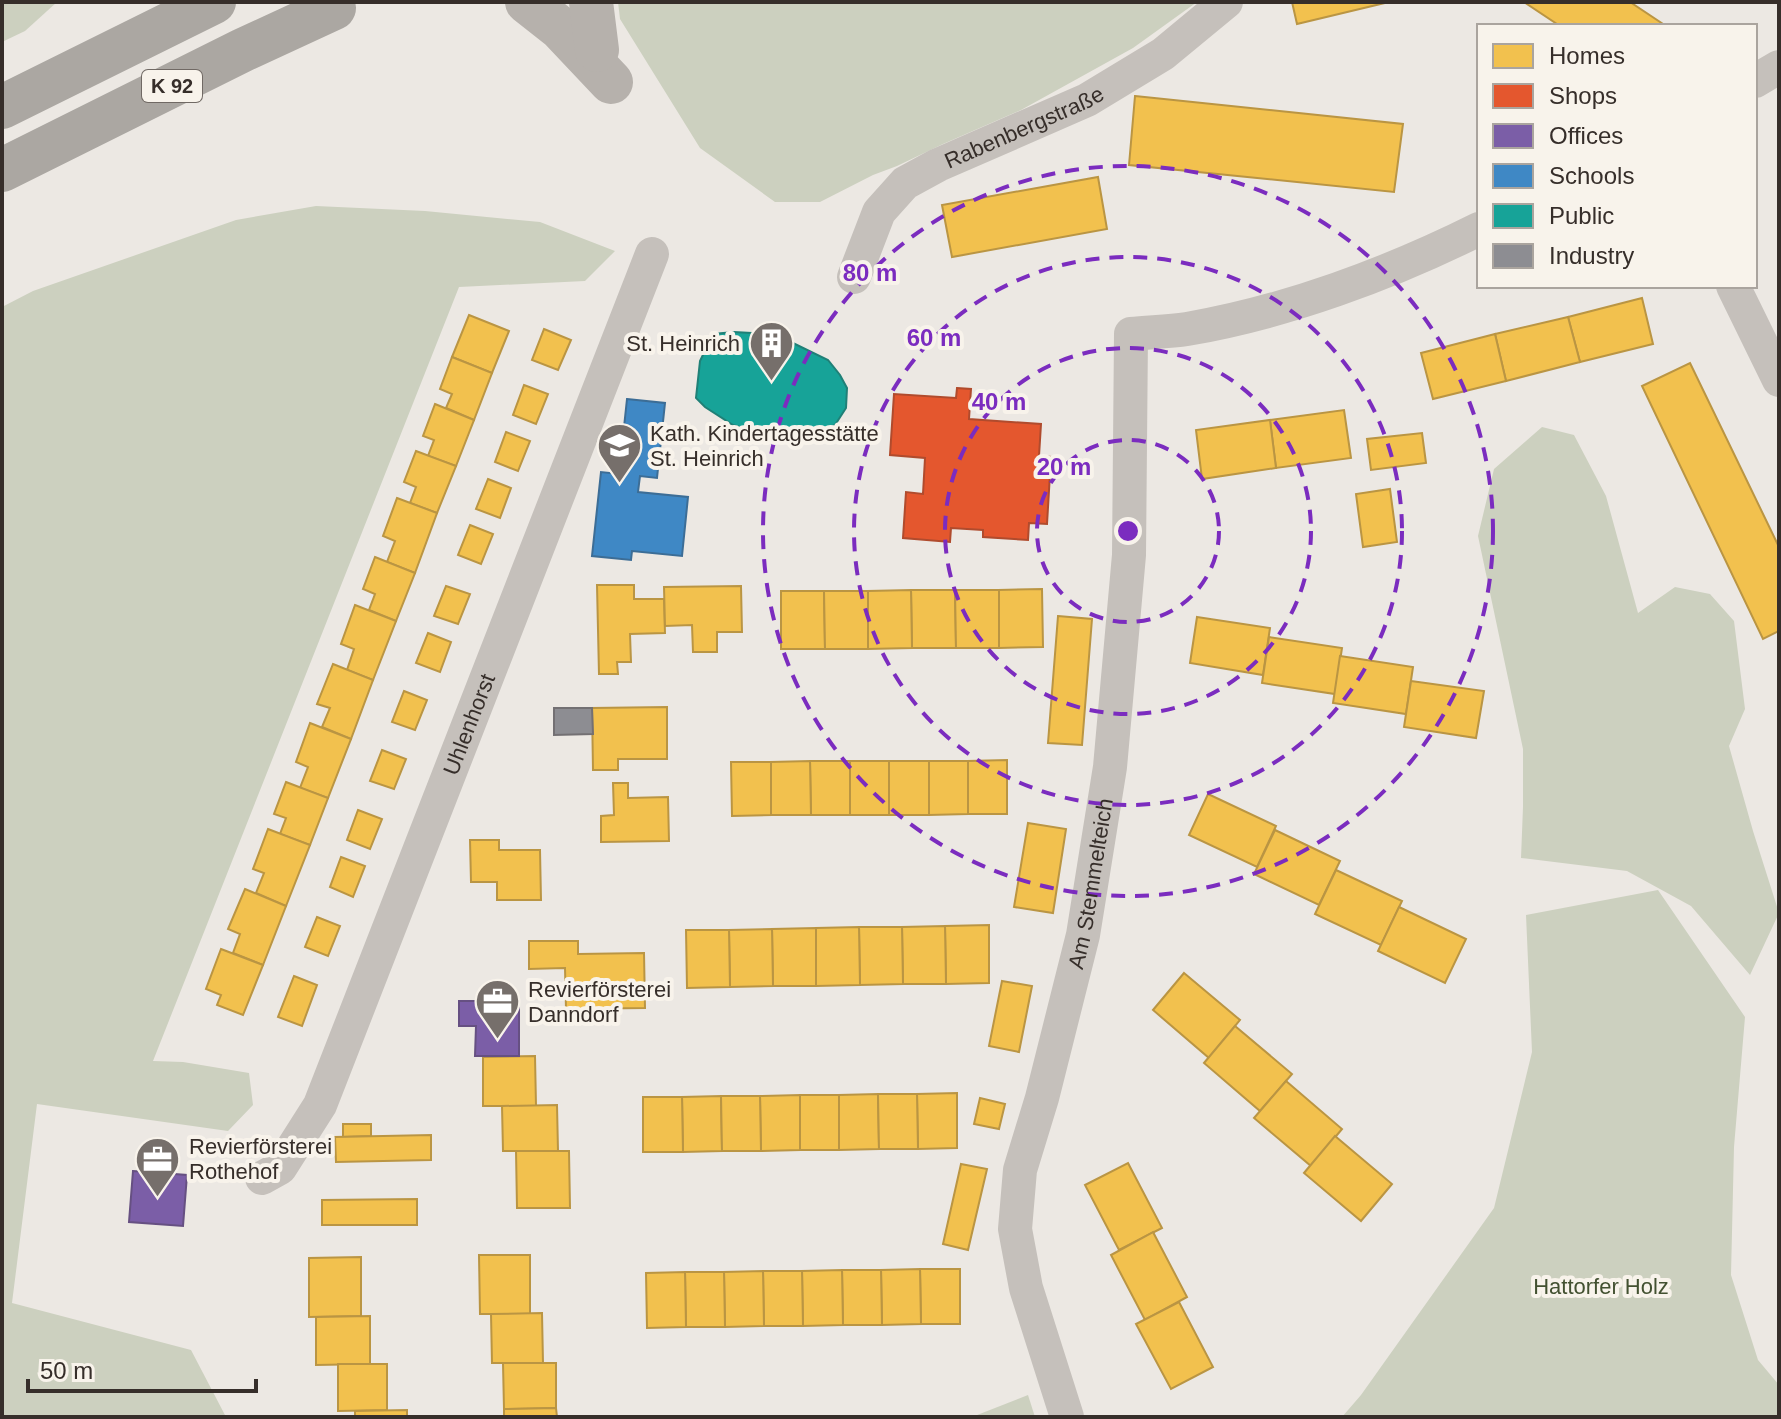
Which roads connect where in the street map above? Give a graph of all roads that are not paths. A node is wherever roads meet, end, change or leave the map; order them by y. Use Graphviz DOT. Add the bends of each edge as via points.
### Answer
graph roads {
  1 [pos="214,2"];
  2 [pos="527,2"];
  3 [pos="566,2"];
  4 [pos="591,2"];
  5 [pos="1226,2"];
  6 [pos="347,4"];
  7 [pos="604,66"];
  8 [pos="1779,67"];
  9 [pos="1757,80"];
  10 [pos="2,107"];
  11 [pos="2,170"];
  12 [pos="1477,230"];
  13 [pos="652,254"];
  14 [pos="854,277"];
  15 [pos="1734,288"];
  16 [pos="1779,380"];
  17 [pos="262,1178"];
  18 [pos="1067,1417"];
  1 -- 10 [label="highway, K 92"];
  2 -- 7 [label="main road"];
  3 -- 7 [label="street"];
  4 -- 7 [label="main road"];
  5 -- 14 [label="street, Rabenbergstraße" via="1163,54 1087,100 905,183 879,212"];
  6 -- 11 [label="highway, K 92"];
  8 -- 9 [label="street"];
  12 -- 18 [label="street, Am Stemmelteich" via="1282,307 1186,329 1131,334 1129,555 1110,767 1083,935 1020,1170 1015,1229 1026,1288"];
  13 -- 17 [label="street, Uhlenhorst" via="320,1105 280,1168"];
  15 -- 16 [label="street"];
}
